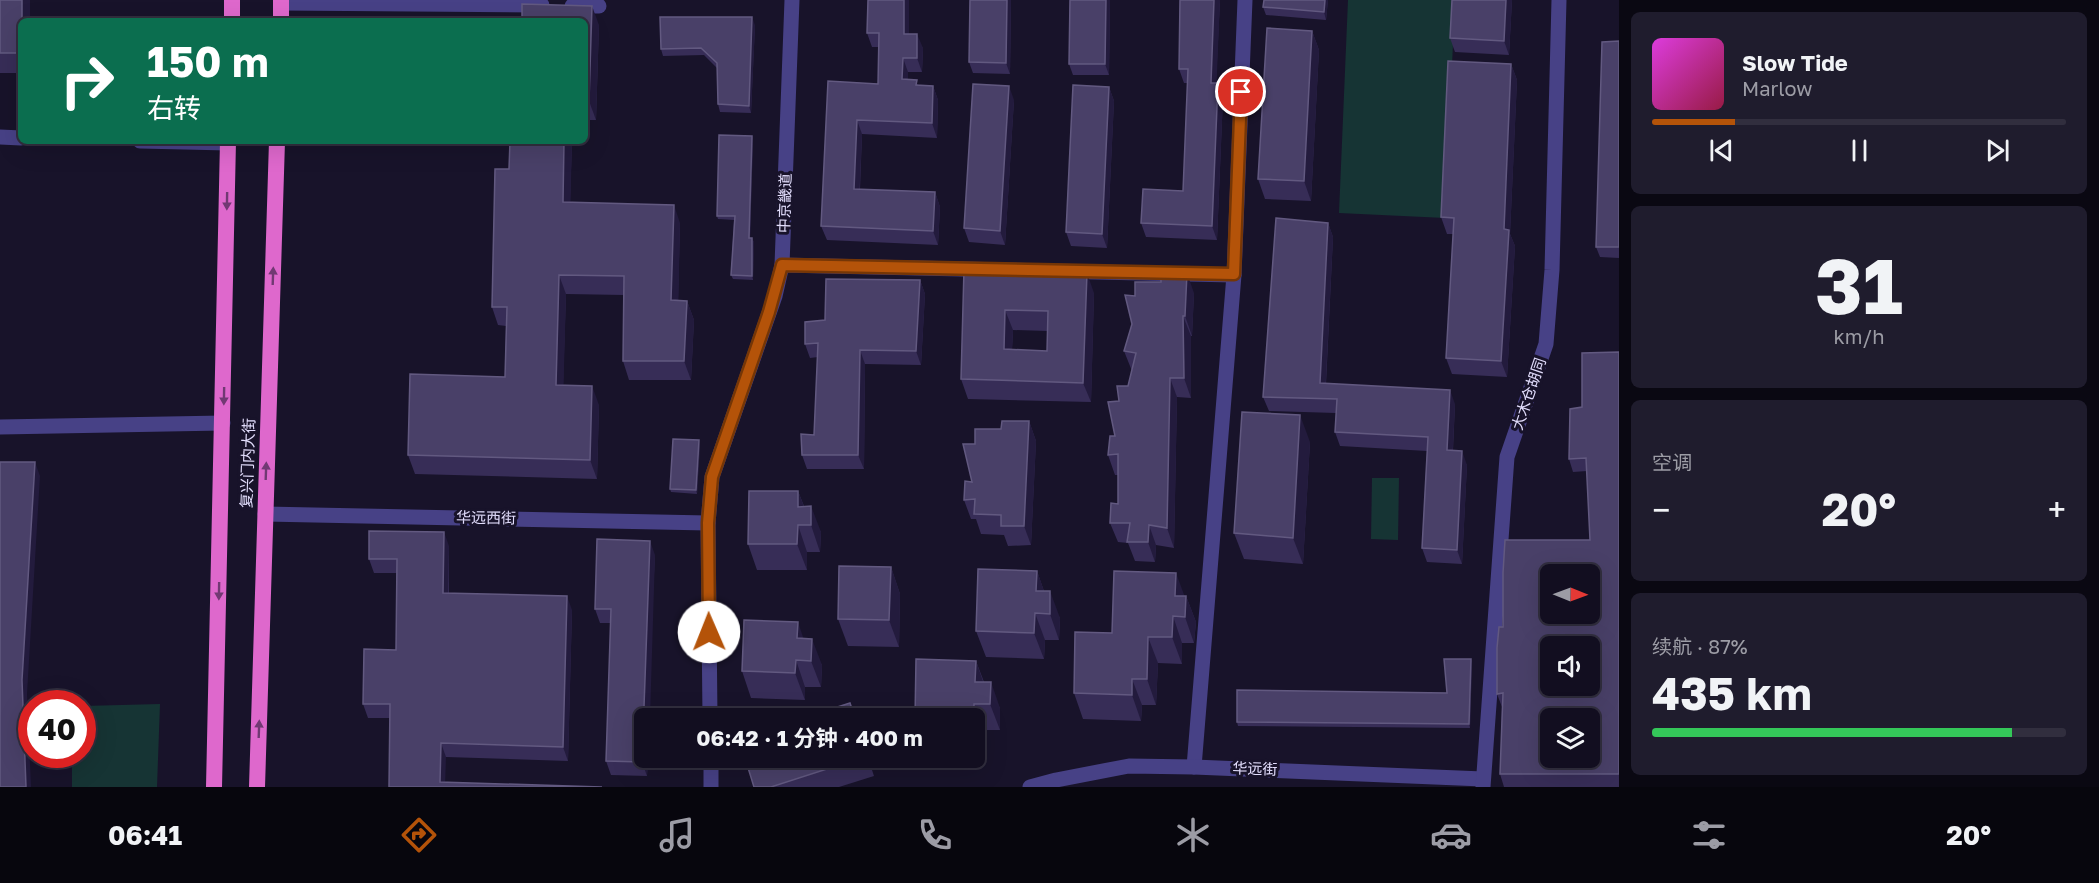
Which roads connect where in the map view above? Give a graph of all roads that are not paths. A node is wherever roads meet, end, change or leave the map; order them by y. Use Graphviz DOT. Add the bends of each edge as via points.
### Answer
graph roads {
  1 [pos="232,0"];
  2 [pos="792,0"];
  3 [pos="1245,0"];
  4 [pos="1559,0"];
  5 [pos="281,2"];
  6 [pos="380,2"];
  7 [pos="598,6"];
  8 [pos="232,18"];
  9 [pos="281,18"];
  10 [pos="0,137"];
  11 [pos="18,138"];
  12 [pos="228,144"];
  13 [pos="277,144"];
  14 [pos="782,265"];
  15 [pos="1234,274"];
  16 [pos="223,423"];
  17 [pos="0,427"];
  18 [pos="265,513"];
  19 [pos="708,523"];
  20 [pos="710,708"];
  21 [pos="1194,767"];
  22 [pos="711,768"];
  23 [pos="1056,783"];
  24 [pos="1483,783"];
  25 [pos="214,787"];
  26 [pos="257,787"];
  27 [pos="711,787"];
  28 [pos="1030,787"];
  1 -- 8 [label="highway"];
  2 -- 14 [label="street, 中京畿道"];
  3 -- 15 [label="street"];
  4 -- 24 [label="street, 大木仓胡同" via="1552,270 1546,344 1507,457"];
  5 -- 6 [label="street"];
  5 -- 9 [label="highway"];
  6 -- 7 [label="street"];
  10 -- 11 [label="street"];
  12 -- 16 [label="highway, 复兴门内大街, one-way"];
  18 -- 13 [label="highway, 复兴门内大街, one-way"];
  14 -- 15 [label="street"];
  14 -- 19 [label="street, 中京畿道" via="775,296 712,477"];
  15 -- 21 [label="street"];
  16 -- 17 [label="street"];
  16 -- 25 [label="highway, 复兴门内大街, one-way"];
  18 -- 19 [label="street, 华远西街"];
  26 -- 18 [label="highway, 复兴门内大街, one-way"];
  19 -- 20 [label="street, 中京畿道"];
  21 -- 23 [label="street, 华远街" via="1129,766"];
  21 -- 24 [label="street, 华远街"];
  22 -- 27 [label="street"];
  23 -- 28 [label="street, 华远街"];
}
